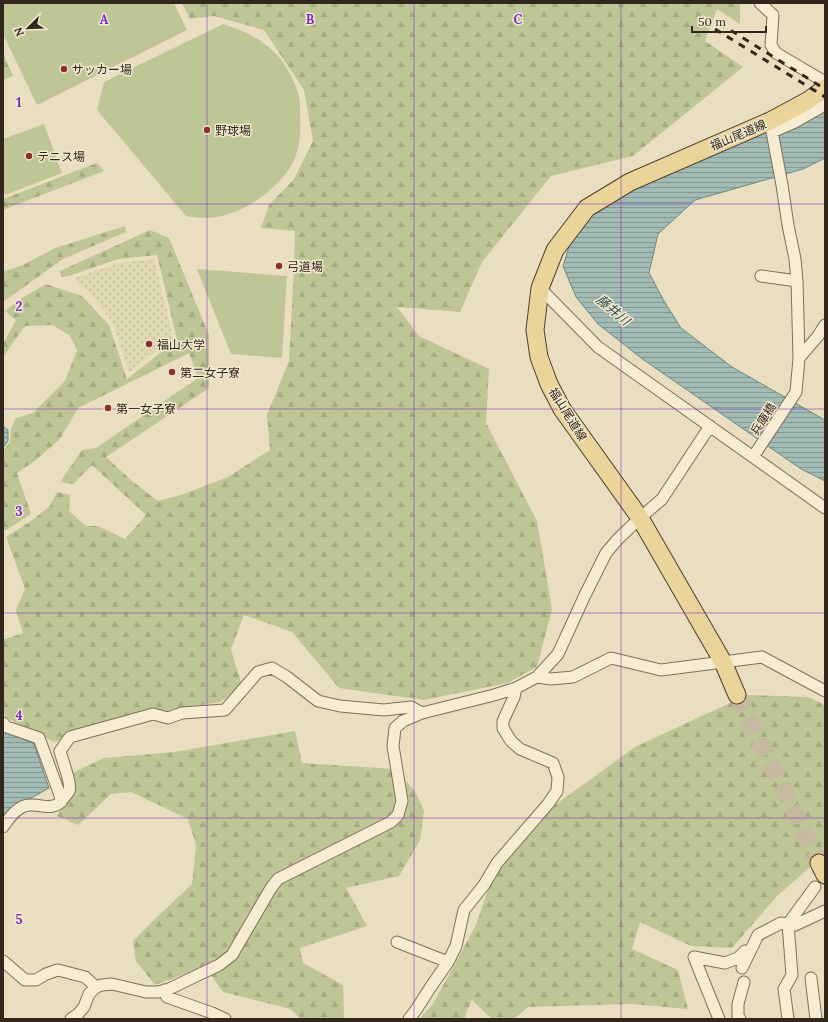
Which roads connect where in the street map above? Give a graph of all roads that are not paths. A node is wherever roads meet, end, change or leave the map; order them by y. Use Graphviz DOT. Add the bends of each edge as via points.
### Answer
graph roads {
  1 [pos="760,3"];
  2 [pos="825,82"];
  3 [pos="825,88"];
  4 [pos="825,105"];
  5 [pos="772,129"];
  6 [pos="761,276"];
  7 [pos="797,281"];
  8 [pos="540,288"];
  9 [pos="825,325"];
  10 [pos="799,358"];
  11 [pos="710,426"];
  12 [pos="755,454"];
  13 [pos="825,508"];
  14 [pos="640,518"];
  15 [pos="723,662"];
  16 [pos="537,677"];
  17 [pos="516,688"];
  18 [pos="825,691"];
  19 [pos="737,695"];
  20 [pos="422,713"];
  21 [pos="3,723"];
  22 [pos="61,802"];
  23 [pos="3,827"];
  24 [pos="820,875"];
  25 [pos="825,911"];
  26 [pos="788,924"];
  27 [pos="397,942"];
  28 [pos="750,952"];
  29 [pos="3,961"];
  30 [pos="448,962"];
  31 [pos="742,968"];
  32 [pos="810,978"];
  33 [pos="744,982"];
  34 [pos="96,987"];
  35 [pos="164,990"];
  36 [pos="71,1019"];
  37 [pos="225,1019"];
  38 [pos="409,1019"];
  39 [pos="719,1019"];
  40 [pos="740,1019"];
  41 [pos="788,1019"];
  42 [pos="816,1019"];
  1 -- 2 [label="street" via="773,15 771,45 776,53"];
  3 -- 5 [label="main road, 福山尾道線"];
  4 -- 5 [label="street" via="793,123"];
  5 -- 7 [label="street, 兵庫橋"];
  5 -- 8 [label="main road, 福山尾道線" via="630,182 587,208 555,250"];
  6 -- 7 [label="street"];
  7 -- 10 [label="street, 兵庫橋"];
  8 -- 11 [label="street" via="598,347"];
  8 -- 14 [label="main road, 福山尾道線" via="536,330 539,357 549,384 562,409"];
  9 -- 10 [label="street"];
  10 -- 12 [label="street, 兵庫橋" via="796,392"];
  11 -- 12 [label="street"];
  11 -- 14 [label="street" via="662,499"];
  12 -- 13 [label="street"];
  14 -- 15 [label="main road, 福山尾道線"];
  14 -- 16 [label="street" via="606,553 558,654"];
  15 -- 16 [label="street" via="661,670 611,658 573,677"];
  15 -- 18 [label="street" via="762,657"];
  15 -- 19 [label="main road, 福山尾道線"];
  16 -- 17 [label="street"];
  17 -- 20 [label="street"];
  17 -- 30 [label="street" via="503,728 520,750 553,763 558,777 557,790 497,863 484,885 464,910 456,946"];
  20 -- 22 [label="street" via="411,707 384,710 318,702 287,676 272,668 258,672 225,710 182,713 168,718 153,714 70,737 60,750 70,784"];
  20 -- 35 [label="street" via="403,721 395,728 393,746 402,800 398,814 391,822 278,879 232,955 219,965"];
  21 -- 22 [label="street" via="6,727 39,738"];
  22 -- 23 [label="street" via="48,807 28,805 20,808"];
  24 -- 26 [label="street"];
  25 -- 26 [label="street" via="795,925"];
  26 -- 28 [label="street" via="781,923 758,935"];
  26 -- 41 [label="street" via="792,975 784,989"];
  27 -- 30 [label="street"];
  28 -- 31 [label="street"];
  28 -- 39 [label="street" via="745,951 738,958 725,963 694,957"];
  29 -- 34 [label="street" via="25,980 36,980 58,970 85,977"];
  30 -- 38 [label="street"];
  32 -- 42 [label="street"];
  33 -- 40 [label="street" via="738,1004"];
  34 -- 35 [label="street" via="112,984 146,992"];
  34 -- 36 [label="street" via="89,994 84,1007"];
  35 -- 37 [label="street" via="167,997"];
}
